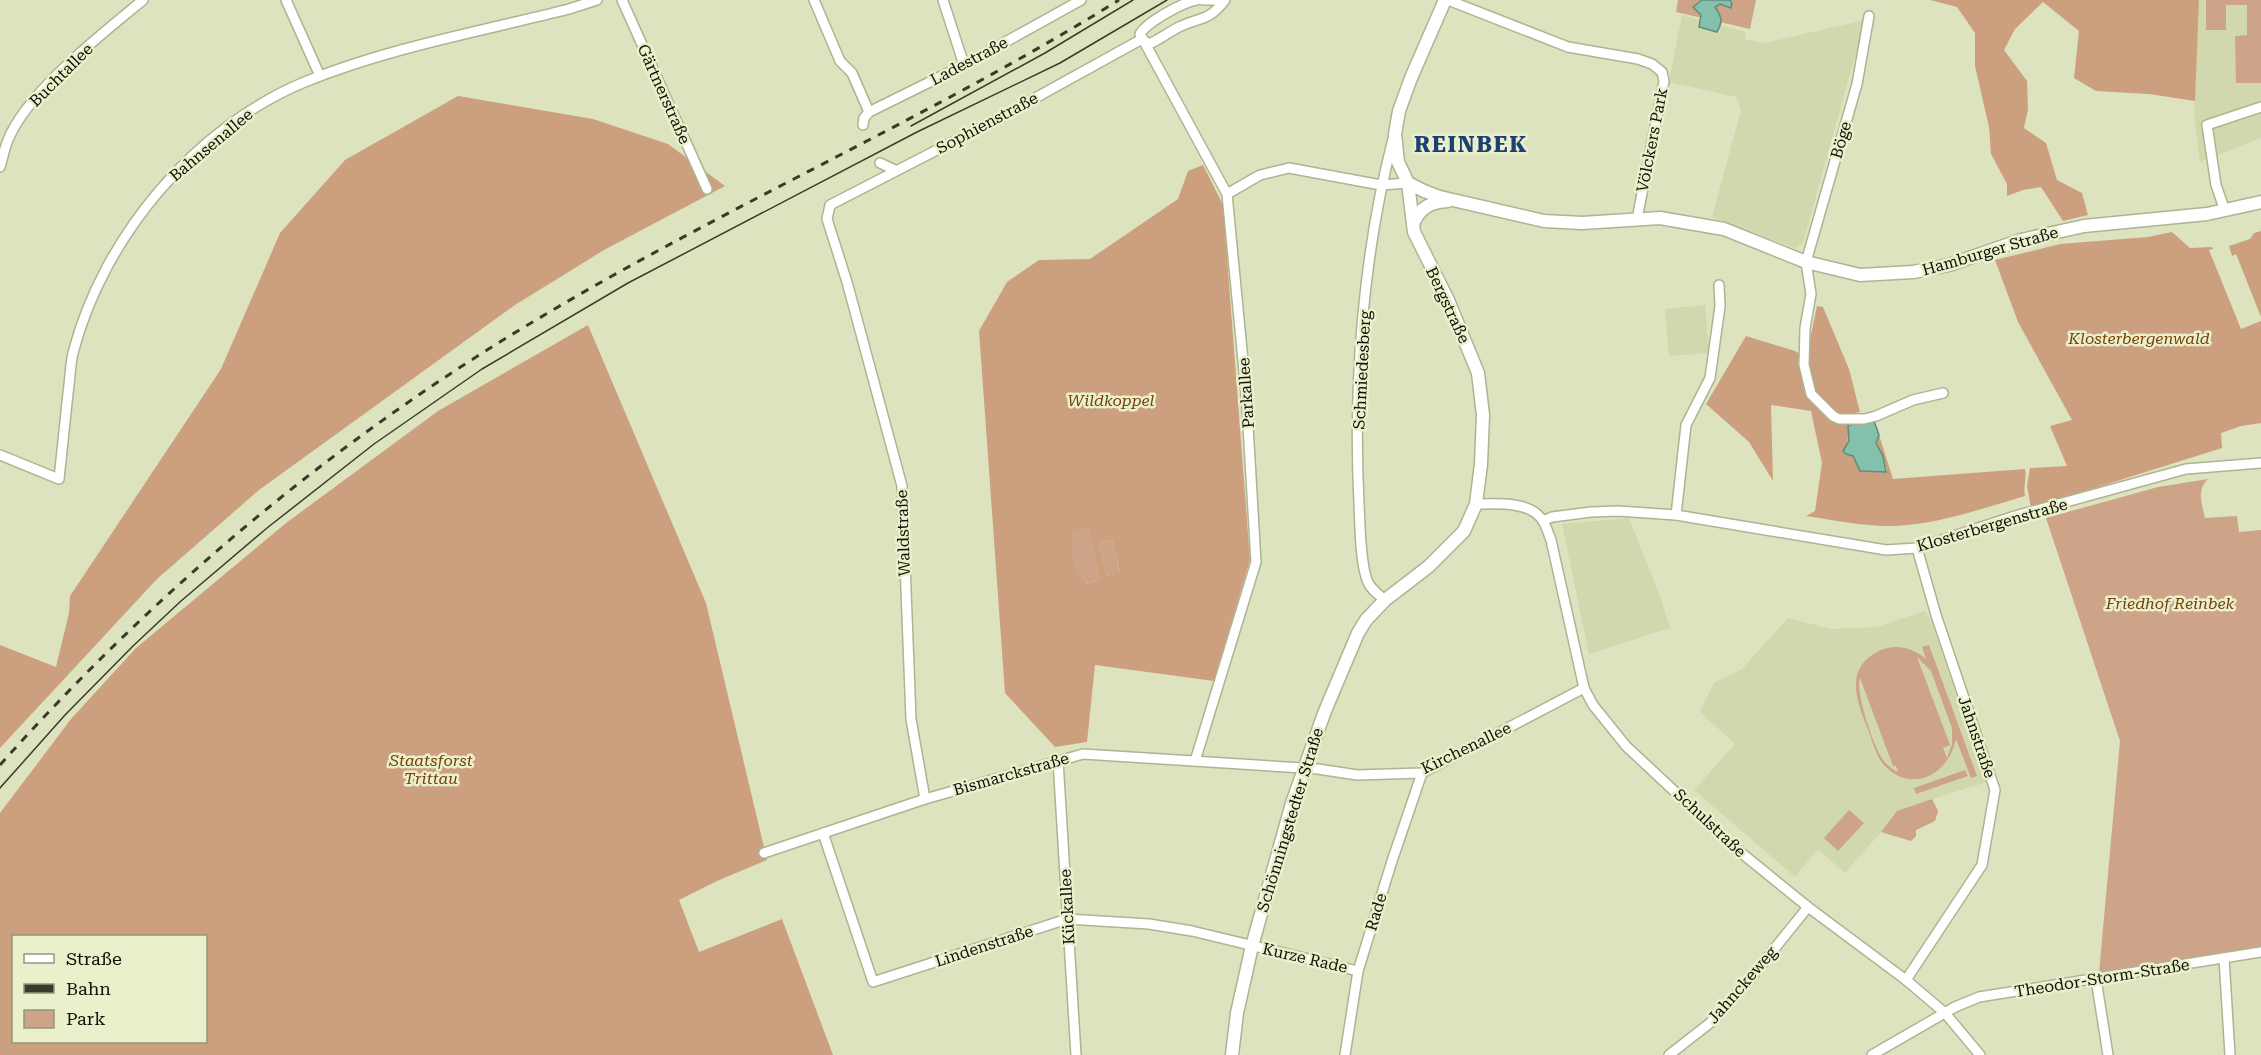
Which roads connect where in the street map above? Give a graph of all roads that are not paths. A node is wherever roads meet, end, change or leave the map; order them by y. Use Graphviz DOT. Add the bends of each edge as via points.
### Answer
graph roads {
  1 [pos="143,0"];
  2 [pos="286,0"];
  3 [pos="597,0"];
  4 [pos="622,0"];
  5 [pos="814,0"];
  6 [pos="943,0"];
  7 [pos="1081,0"];
  8 [pos="1197,0"];
  9 [pos="1203,0"];
  10 [pos="1215,0"];
  11 [pos="1225,0"];
  12 [pos="1447,0"];
  13 [pos="1869,16"];
  14 [pos="1142,39"];
  15 [pos="964,65"];
  16 [pos="320,76"];
  17 [pos="2261,107"];
  18 [pos="869,112"];
  19 [pos="863,125"];
  20 [pos="1395,134"];
  21 [pos="880,163"];
  22 [pos="0,167"];
  23 [pos="895,170"];
  24 [pos="1408,183"];
  25 [pos="1381,184"];
  26 [pos="707,189"];
  27 [pos="1227,194"];
  28 [pos="1440,196"];
  29 [pos="1454,200"];
  30 [pos="2261,202"];
  31 [pos="1411,203"];
  32 [pos="830,205"];
  33 [pos="2225,211"];
  34 [pos="1637,219"];
  35 [pos="1413,225"];
  36 [pos="1806,262"];
  37 [pos="1719,285"];
  38 [pos="1943,393"];
  39 [pos="0,455"];
  40 [pos="2261,463"];
  41 [pos="1476,504"];
  42 [pos="1676,515"];
  43 [pos="1543,521"];
  44 [pos="1917,548"];
  45 [pos="1385,600"];
  46 [pos="1584,688"];
  47 [pos="1058,760"];
  48 [pos="1195,761"];
  49 [pos="1304,768"];
  50 [pos="1422,773"];
  51 [pos="925,799"];
  52 [pos="823,833"];
  53 [pos="764,853"];
  54 [pos="1808,907"];
  55 [pos="1067,919"];
  56 [pos="1252,946"];
  57 [pos="2261,952"];
  58 [pos="2224,958"];
  59 [pos="1358,971"];
  60 [pos="2096,979"];
  61 [pos="1906,980"];
  62 [pos="1945,1013"];
  63 [pos="1076,1055"];
  64 [pos="1232,1055"];
  65 [pos="1345,1055"];
  66 [pos="1669,1055"];
  67 [pos="1872,1055"];
  68 [pos="1980,1055"];
  69 [pos="2108,1055"];
  70 [pos="2230,1055"];
  1 -- 22 [label="street, Buchtallee" via="69,64 29,106 8,139"];
  2 -- 16 [label="street"];
  3 -- 16 [label="street, Bahnsenallee" via="386,54"];
  4 -- 26 [label="street, Gärtnerstraße"];
  5 -- 18 [label="street" via="840,61 852,73"];
  6 -- 15 [label="street"];
  7 -- 15 [label="street, Ladestraße"];
  8 -- 14 [label="street, Sophienstraße" via="1184,3 1146,26 1140,34"];
  9 -- 10 [label="street"];
  11 -- 14 [label="street, Sophienstraße" via="1206,19 1182,26 1149,44"];
  12 -- 20 [label="main road, Bergstraße" via="1411,78"];
  12 -- 34 [label="street, Völckers Park" via="1568,47 1638,59 1662,72 1664,81"];
  13 -- 36 [label="street, Böge" via="1857,84"];
  14 -- 23 [label="street, Sophienstraße"];
  14 -- 27 [label="street, Parkallee"];
  15 -- 18 [label="street, Ladestraße"];
  16 -- 39 [label="street, Bahnsenallee" via="253,109 214,138 178,170 113,254 72,354 59,479"];
  17 -- 33 [label="street" via="2207,125 2216,185"];
  18 -- 19 [label="street"];
  20 -- 24 [label="main road, Bergstraße" via="1398,162"];
  20 -- 25 [label="street, Schmiedesberg"];
  21 -- 23 [label="street"];
  23 -- 32 [label="street, Sophienstraße"];
  24 -- 25 [label="street"];
  24 -- 28 [label="main road, Hamburger Straße"];
  24 -- 31 [label="main road, Bergstraße"];
  25 -- 27 [label="street" via="1289,168 1260,175"];
  25 -- 45 [label="street, Schmiedesberg" via="1359,360 1358,472 1365,572 1373,590"];
  27 -- 48 [label="street, Parkallee" via="1246,392 1256,562"];
  28 -- 29 [label="main road, Hamburger Straße"];
  28 -- 31 [label="main road" via="1418,196"];
  29 -- 34 [label="main road, Hamburger Straße" via="1544,221"];
  29 -- 35 [label="main road" via="1422,208"];
  30 -- 33 [label="main road, Hamburger Straße"];
  31 -- 35 [label="main road, Bergstraße"];
  32 -- 51 [label="street, Waldstraße" via="827,219 902,486 910,709"];
  33 -- 36 [label="main road, Hamburger Straße" via="2084,226 1912,272 1860,275"];
  34 -- 36 [label="main road, Hamburger Straße" via="1660,218 1724,229"];
  35 -- 41 [label="main road, Bergstraße" via="1478,373 1483,415"];
  36 -- 38 [label="street" via="1811,294 1804,365 1811,394 1825,409 1839,419 1864,419"];
  37 -- 42 [label="street" via="1720,306 1710,378 1686,425"];
  40 -- 44 [label="street, Klosterbergenstraße" via="2187,469 2015,516"];
  41 -- 43 [label="street" via="1525,508"];
  41 -- 45 [label="main road, Schönningstedter Straße" via="1464,531 1428,567"];
  42 -- 43 [label="street, Klosterbergenstraße" via="1618,511"];
  42 -- 44 [label="street, Klosterbergenstraße" via="1886,550"];
  43 -- 46 [label="street, Schulstraße" via="1551,540"];
  44 -- 61 [label="street, Jahnstraße" via="1995,790 1982,865"];
  45 -- 49 [label="main road, Schönningstedter Straße" via="1358,633"];
  46 -- 50 [label="street, Kirchenallee"];
  46 -- 54 [label="street, Schulstraße" via="1626,746 1734,847"];
  47 -- 48 [label="street, Bismarckstraße" via="1083,754"];
  47 -- 51 [label="street, Bismarckstraße"];
  47 -- 55 [label="street, Kückallee"];
  48 -- 49 [label="street, Bismarckstraße"];
  49 -- 50 [label="street, Kirchenallee" via="1357,775"];
  49 -- 56 [label="main road, Schönningstedter Straße"];
  50 -- 59 [label="street, Rade"];
  51 -- 52 [label="street, Bismarckstraße"];
  52 -- 53 [label="street, Bismarckstraße"];
  52 -- 55 [label="street, Lindenstraße" via="873,982"];
  54 -- 61 [label="street, Schulstraße"];
  54 -- 66 [label="street, Jahnckeweg" via="1710,1023"];
  55 -- 56 [label="street, Lindenstraße" via="1160,926"];
  55 -- 63 [label="street, Kückallee"];
  56 -- 59 [label="street, Kurze Rade"];
  56 -- 64 [label="main road, Schönningstedter Straße"];
  57 -- 58 [label="street, Theodor-Storm-Straße"];
  58 -- 60 [label="street, Theodor-Storm-Straße"];
  58 -- 70 [label="street"];
  59 -- 65 [label="street, Rade"];
  60 -- 62 [label="street, Theodor-Storm-Straße" via="1979,997"];
  60 -- 69 [label="street"];
  61 -- 62 [label="street, Schulstraße"];
  62 -- 67 [label="street, Theodor-Storm-Straße"];
  62 -- 68 [label="street, Schulstraße"];
}
